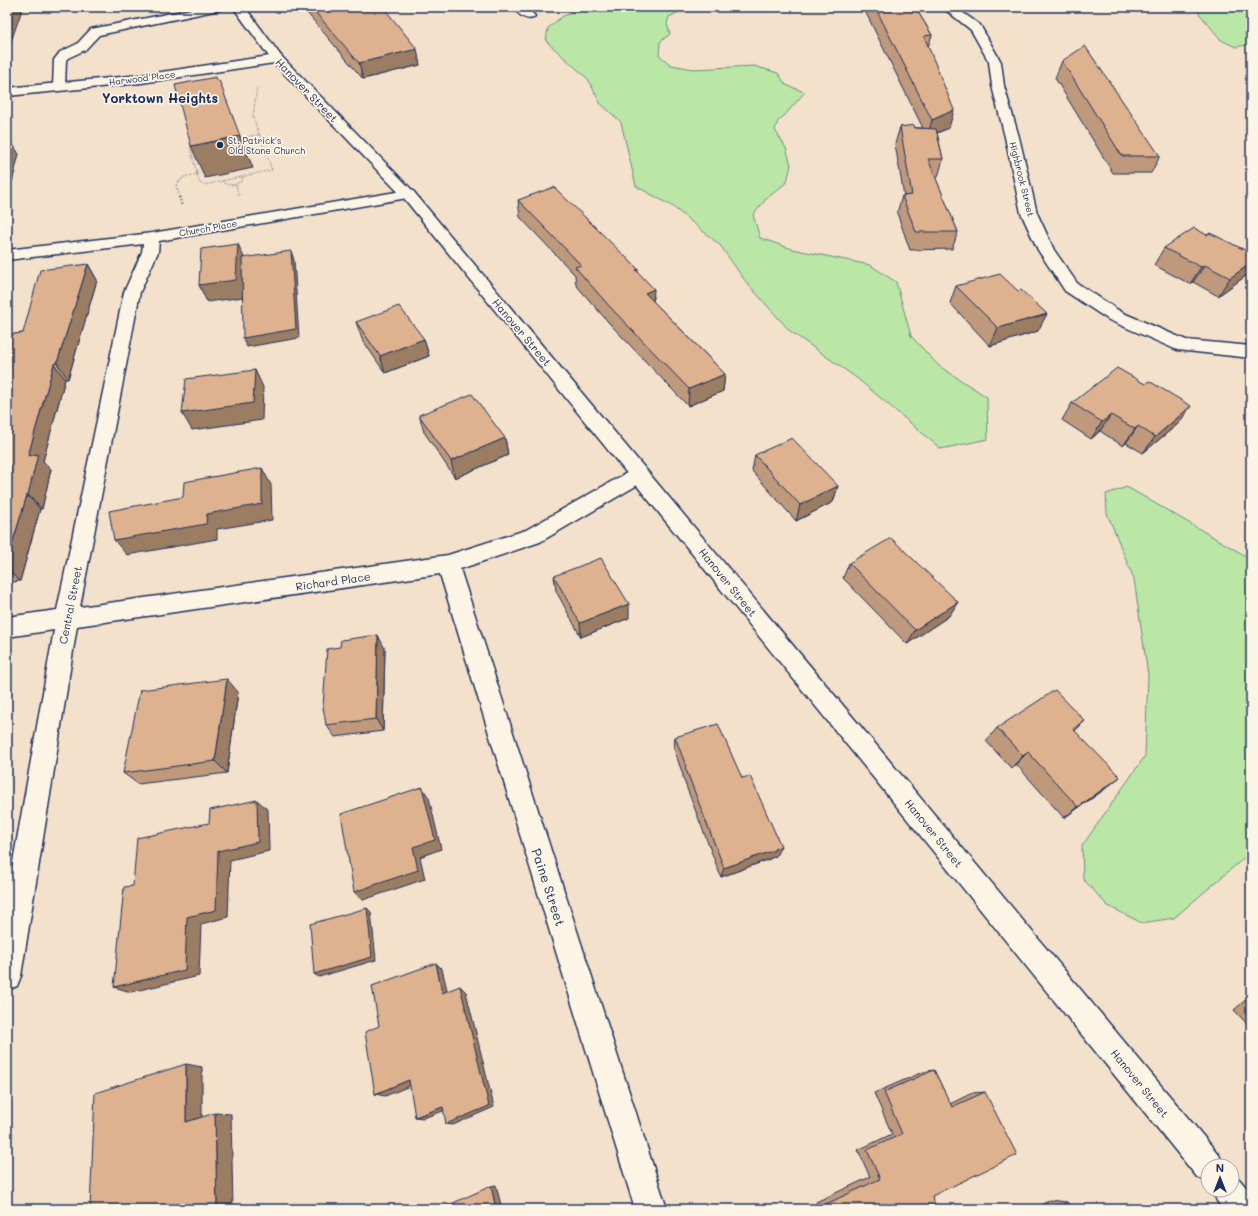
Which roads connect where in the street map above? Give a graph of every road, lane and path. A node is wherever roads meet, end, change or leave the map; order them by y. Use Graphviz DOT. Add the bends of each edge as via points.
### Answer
graph roads {
  1 [pos="219,7"];
  2 [pos="238,7"];
  3 [pos="519,7"];
  4 [pos="948,7"];
  5 [pos="529,16"];
  6 [pos="269,60"];
  7 [pos="59,86"];
  8 [pos="7,92"];
  9 [pos="259,134"];
  10 [pos="239,139"];
  11 [pos="190,146"];
  12 [pos="197,174"];
  13 [pos="242,177"];
  14 [pos="223,181"];
  15 [pos="408,194"];
  16 [pos="186,232"];
  17 [pos="152,238"];
  18 [pos="7,255"];
  19 [pos="1251,352"];
  20 [pos="640,475"];
  21 [pos="448,564"];
  22 [pos="67,618"];
  23 [pos="7,627"];
  24 [pos="7,976"];
  25 [pos="1201,1158"];
  26 [pos="1235,1198"];
  27 [pos="651,1209"];
  28 [pos="1244,1209"];
  1 -- 7 [label="street" via="95,32 81,46 60,60"];
  2 -- 6 [label="street, Hanover Street"];
  3 -- 5 [label="street"];
  4 -- 19 [label="street, Highbrook Street" via="976,28 995,62 998,86 1029,213 1046,250 1071,286 1114,316 1183,346"];
  6 -- 7 [label="street, Harwood Place" via="142,79"];
  6 -- 9 [label="path" via="253,117"];
  6 -- 15 [label="street, Hanover Street"];
  7 -- 8 [label="street, Harwood Place"];
  9 -- 10 [label="path"];
  9 -- 13 [label="path" via="272,170"];
  11 -- 12 [label="path"];
  12 -- 14 [label="path" via="200,183 204,185"];
  12 -- 16 [label="path" via="184,177 176,186"];
  13 -- 14 [label="path"];
  13 -- 14 [label="path" via="242,181 233,186"];
  15 -- 16 [label="street, Church Place"];
  15 -- 20 [label="street, Hanover Street"];
  16 -- 17 [label="street, Church Place"];
  17 -- 18 [label="street, Church Place"];
  17 -- 22 [label="street, Central Street" via="150,252 132,292"];
  20 -- 21 [label="street, Richard Place" via="533,536"];
  20 -- 25 [label="street, Hanover Street"];
  21 -- 22 [label="street, Richard Place"];
  21 -- 27 [label="street, Paine Street"];
  22 -- 23 [label="street, Richard Place"];
  22 -- 24 [label="street, Central Street"];
  26 -- 28 [label="street"];
}
